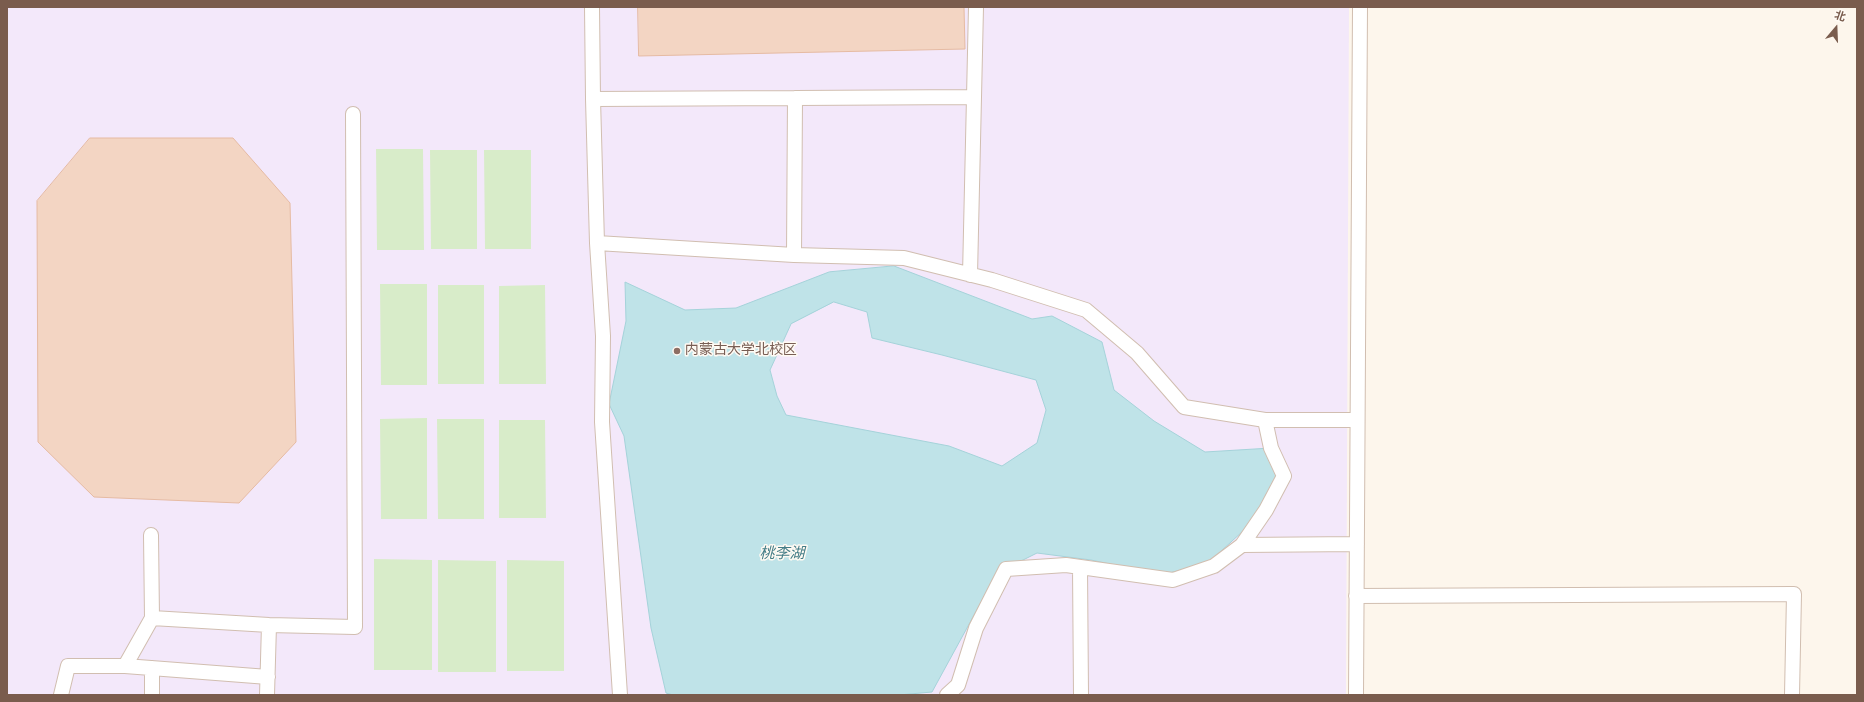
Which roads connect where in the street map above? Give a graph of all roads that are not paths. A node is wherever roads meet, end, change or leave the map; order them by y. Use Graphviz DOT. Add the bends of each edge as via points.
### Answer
graph roads {
  1 [pos="592,7"];
  2 [pos="976,7"];
  3 [pos="1360,7"];
  4 [pos="794,98"];
  5 [pos="974,98"];
  6 [pos="593,99"];
  7 [pos="353,114"];
  8 [pos="597,244"];
  9 [pos="794,255"];
  10 [pos="970,274"];
  11 [pos="1265,420"];
  12 [pos="1357,420"];
  13 [pos="151,535"];
  14 [pos="1357,544"];
  15 [pos="1242,545"];
  16 [pos="1080,567"];
  17 [pos="1356,596"];
  18 [pos="152,618"];
  19 [pos="269,625"];
  20 [pos="125,666"];
  21 [pos="152,668"];
  22 [pos="268,677"];
  23 [pos="61,695"];
  24 [pos="152,695"];
  25 [pos="267,695"];
  26 [pos="620,695"];
  27 [pos="947,695"];
  28 [pos="1081,695"];
  29 [pos="1356,695"];
  30 [pos="1792,695"];
  1 -- 6 [label="lane"];
  2 -- 5 [label="lane"];
  3 -- 12 [label="lane"];
  4 -- 5 [label="lane"];
  4 -- 6 [label="lane"];
  4 -- 9 [label="lane"];
  5 -- 10 [label="lane"];
  6 -- 8 [label="lane"];
  7 -- 19 [label="lane" via="355,627"];
  8 -- 9 [label="lane"];
  8 -- 26 [label="lane" via="603,336 602,422"];
  9 -- 10 [label="lane" via="904,258"];
  10 -- 11 [label="lane" via="1086,310 1137,353 1184,407"];
  11 -- 12 [label="lane"];
  11 -- 15 [label="lane" via="1270,448 1284,476 1266,510"];
  12 -- 14 [label="lane"];
  13 -- 18 [label="lane"];
  14 -- 15 [label="lane"];
  14 -- 17 [label="lane"];
  15 -- 16 [label="lane" via="1214,566 1173,580"];
  16 -- 27 [label="lane" via="1066,565 1006,569 976,628 958,685"];
  16 -- 28 [label="lane"];
  17 -- 29 [label="lane"];
  17 -- 30 [label="lane" via="1794,594"];
  18 -- 19 [label="lane"];
  18 -- 20 [label="lane"];
  19 -- 22 [label="lane"];
  20 -- 21 [label="lane"];
  20 -- 23 [label="lane" via="68,666"];
  21 -- 22 [label="lane"];
  21 -- 24 [label="lane"];
  22 -- 25 [label="lane"];
}
